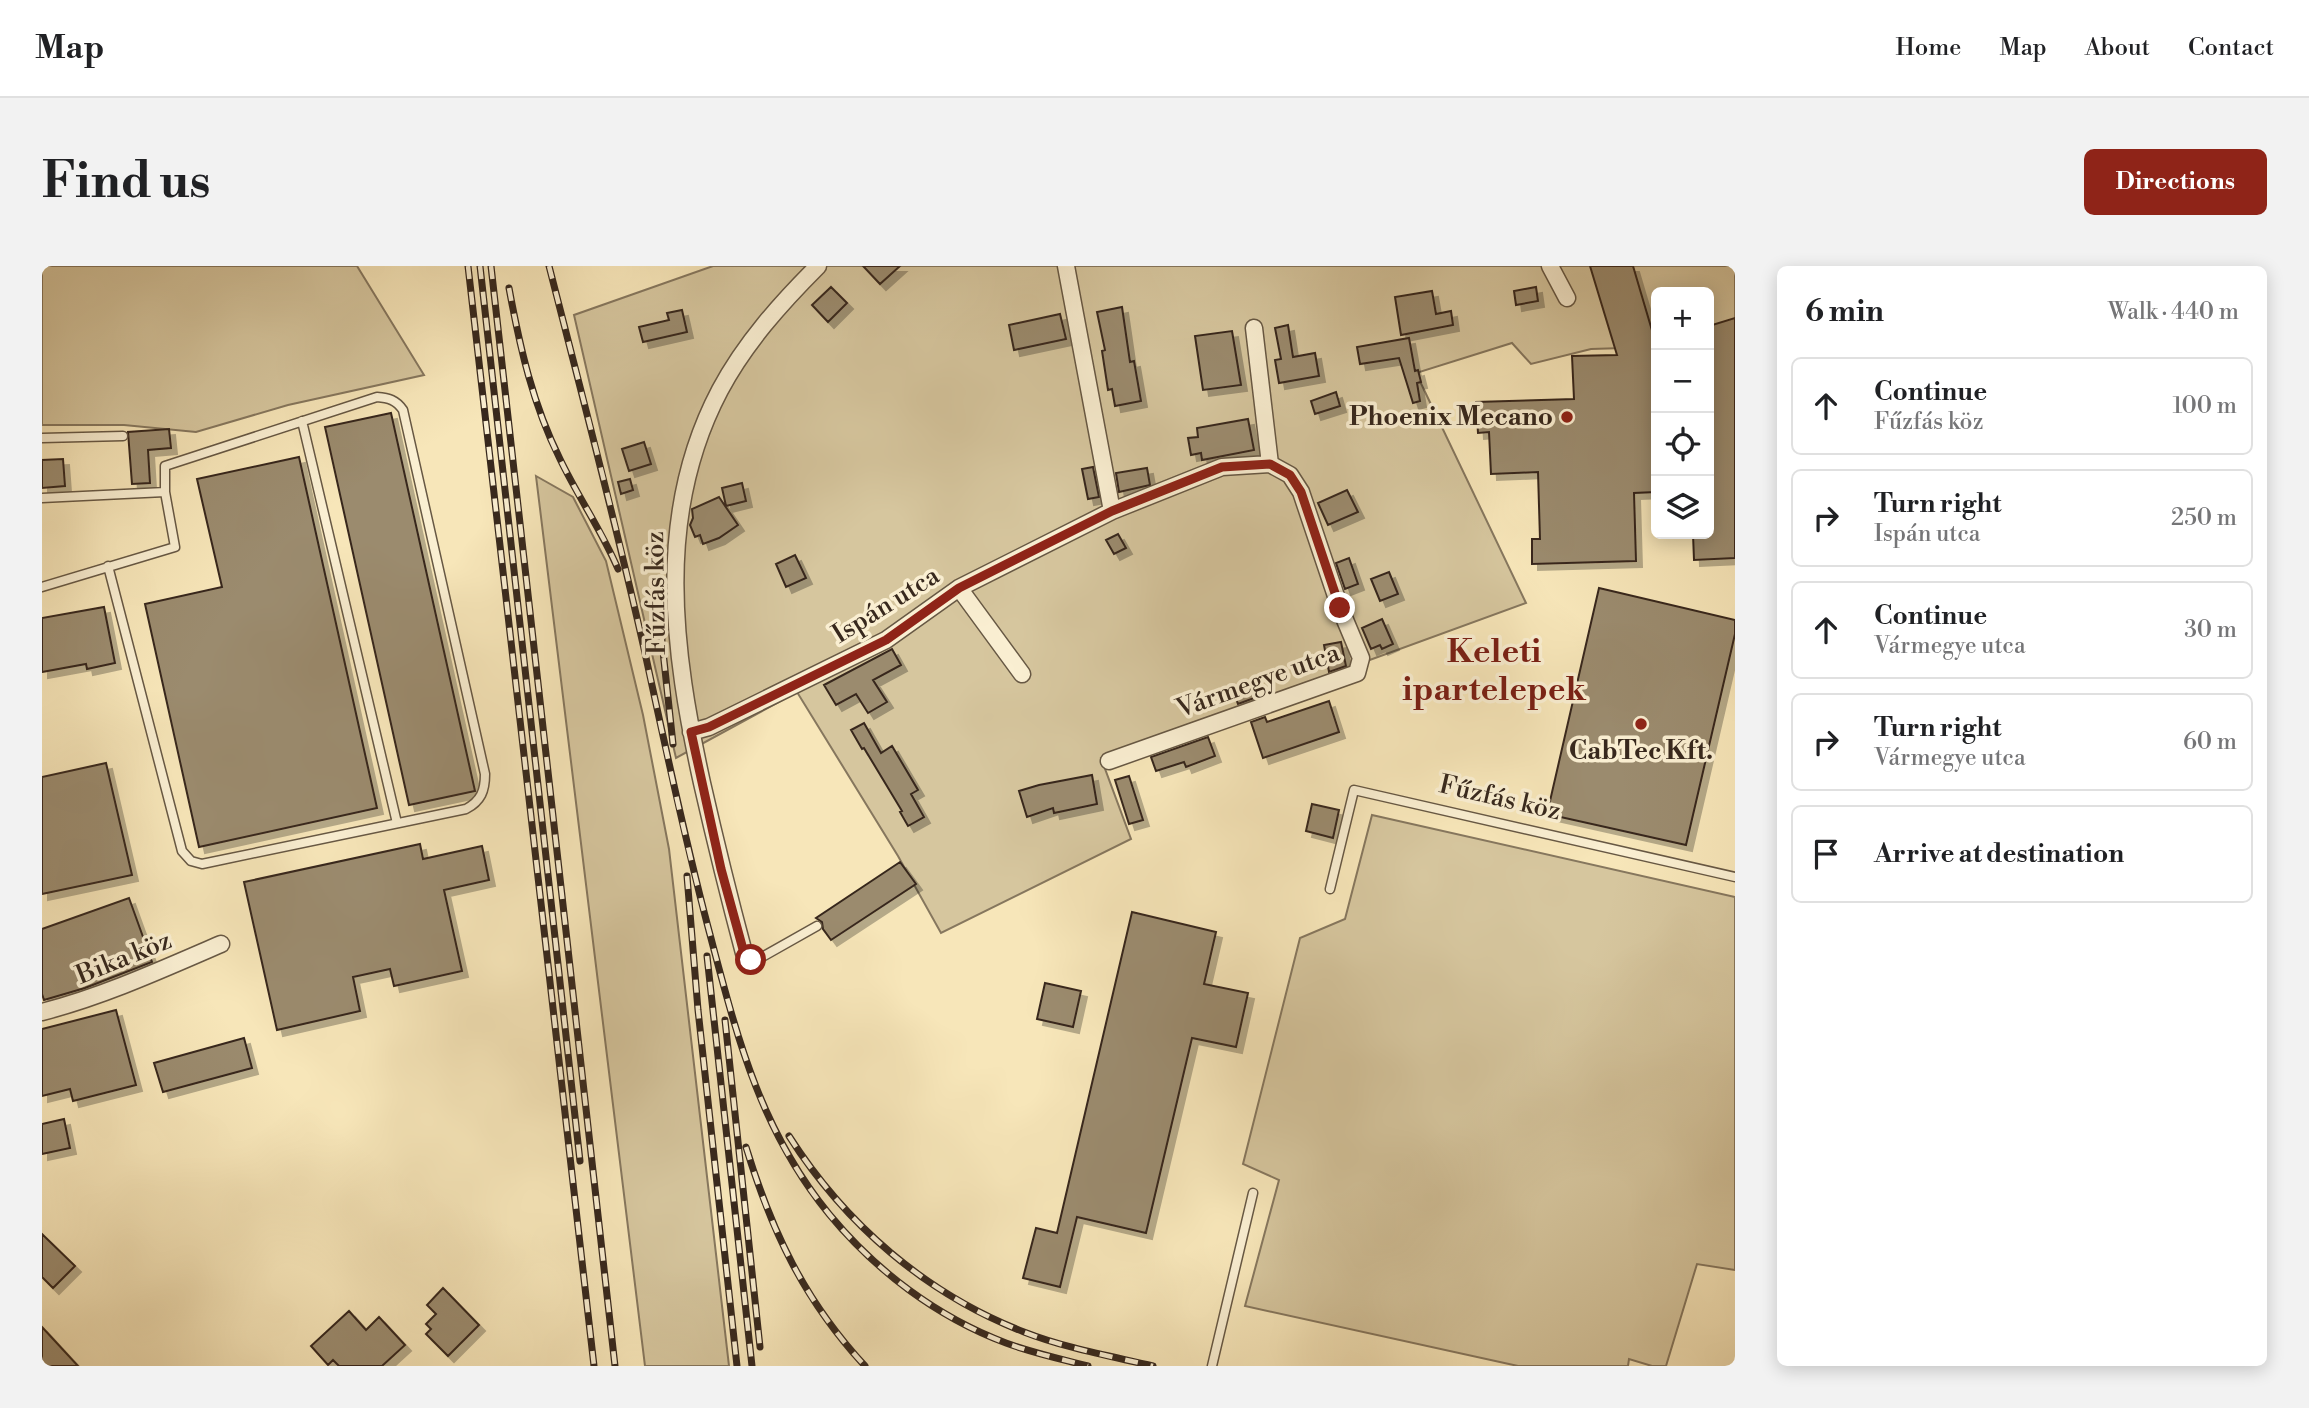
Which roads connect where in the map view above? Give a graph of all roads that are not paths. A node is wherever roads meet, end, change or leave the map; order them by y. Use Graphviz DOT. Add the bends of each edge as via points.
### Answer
graph roads {
  1 [pos="818,266"];
  2 [pos="1066,266"];
  3 [pos="1550,266"];
  4 [pos="1567,298"];
  5 [pos="1254,328"];
  6 [pos="302,421"];
  7 [pos="123,436"];
  8 [pos="42,438"];
  9 [pos="1270,464"];
  10 [pos="165,492"];
  11 [pos="42,498"];
  12 [pos="1112,511"];
  13 [pos="108,566"];
  14 [pos="42,587"];
  15 [pos="959,588"];
  16 [pos="1022,674"];
  17 [pos="691,732"];
  18 [pos="1109,761"];
  19 [pos="397,823"];
  20 [pos="1735,877"];
  21 [pos="1330,889"];
  22 [pos="817,926"];
  23 [pos="222,944"];
  24 [pos="744,953"];
  25 [pos="42,1012"];
  26 [pos="1253,1193"];
  27 [pos="1212,1366"];
  1 -- 17 [label="street, Fűzfás köz" via="769,319 733,369 708,416 690,470 678,528 675,593"];
  2 -- 12 [label="street"];
  3 -- 4 [label="street"];
  5 -- 9 [label="street"];
  6 -- 10 [label="lane" via="165,466"];
  6 -- 19 [label="lane"];
  6 -- 19 [label="lane" via="377,397 388,398 403,410 485,783 478,801 466,809"];
  7 -- 8 [label="lane"];
  9 -- 12 [label="street, Ispán utca" via="1222,467"];
  9 -- 18 [label="street, Vármegye utca" via="1290,475 1301,492 1361,658 1357,673"];
  10 -- 11 [label="lane"];
  10 -- 13 [label="lane" via="175,547"];
  12 -- 15 [label="street, Ispán utca"];
  13 -- 14 [label="lane"];
  13 -- 19 [label="lane" via="186,857 202,864"];
  15 -- 16 [label="street"];
  15 -- 17 [label="street, Ispán utca" via="886,640"];
  17 -- 24 [label="street, Fűzfás köz"];
  20 -- 21 [label="lane, Fűzfás köz" via="1354,790"];
  22 -- 24 [label="lane" via="755,961"];
  23 -- 25 [label="street, Bika köz" via="137,981"];
  26 -- 27 [label="lane"];
}
